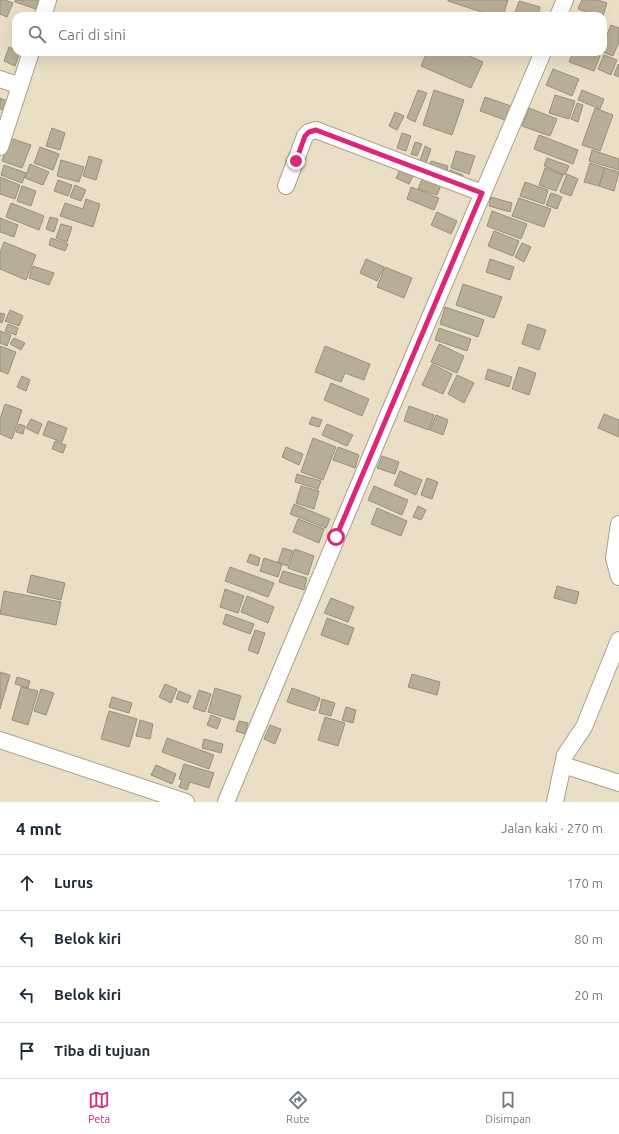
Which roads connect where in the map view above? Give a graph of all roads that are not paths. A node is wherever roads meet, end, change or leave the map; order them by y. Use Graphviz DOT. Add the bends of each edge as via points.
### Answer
graph roads {
  1 [pos="48,0"];
  2 [pos="565,0"];
  3 [pos="44,12"];
  4 [pos="560,12"];
  5 [pos="30,56"];
  6 [pos="541,56"];
  7 [pos="0,79"];
  8 [pos="20,86"];
  9 [pos="0,148"];
  10 [pos="286,186"];
  11 [pos="482,193"];
  12 [pos="619,524"];
  13 [pos="619,577"];
  14 [pos="619,640"];
  15 [pos="0,740"];
  16 [pos="563,765"];
  17 [pos="619,783"];
  18 [pos="186,802"];
  19 [pos="226,802"];
  20 [pos="555,802"];
  1 -- 3 [label="street"];
  2 -- 4 [label="street"];
  5 -- 8 [label="street"];
  6 -- 11 [label="street"];
  7 -- 8 [label="street"];
  8 -- 9 [label="street"];
  10 -- 11 [label="street" via="305,136 316,130"];
  11 -- 19 [label="street"];
  12 -- 13 [label="street" via="614,558"];
  14 -- 16 [label="street" via="584,727 565,755"];
  15 -- 18 [label="street"];
  16 -- 17 [label="street"];
  16 -- 20 [label="street"];
}
